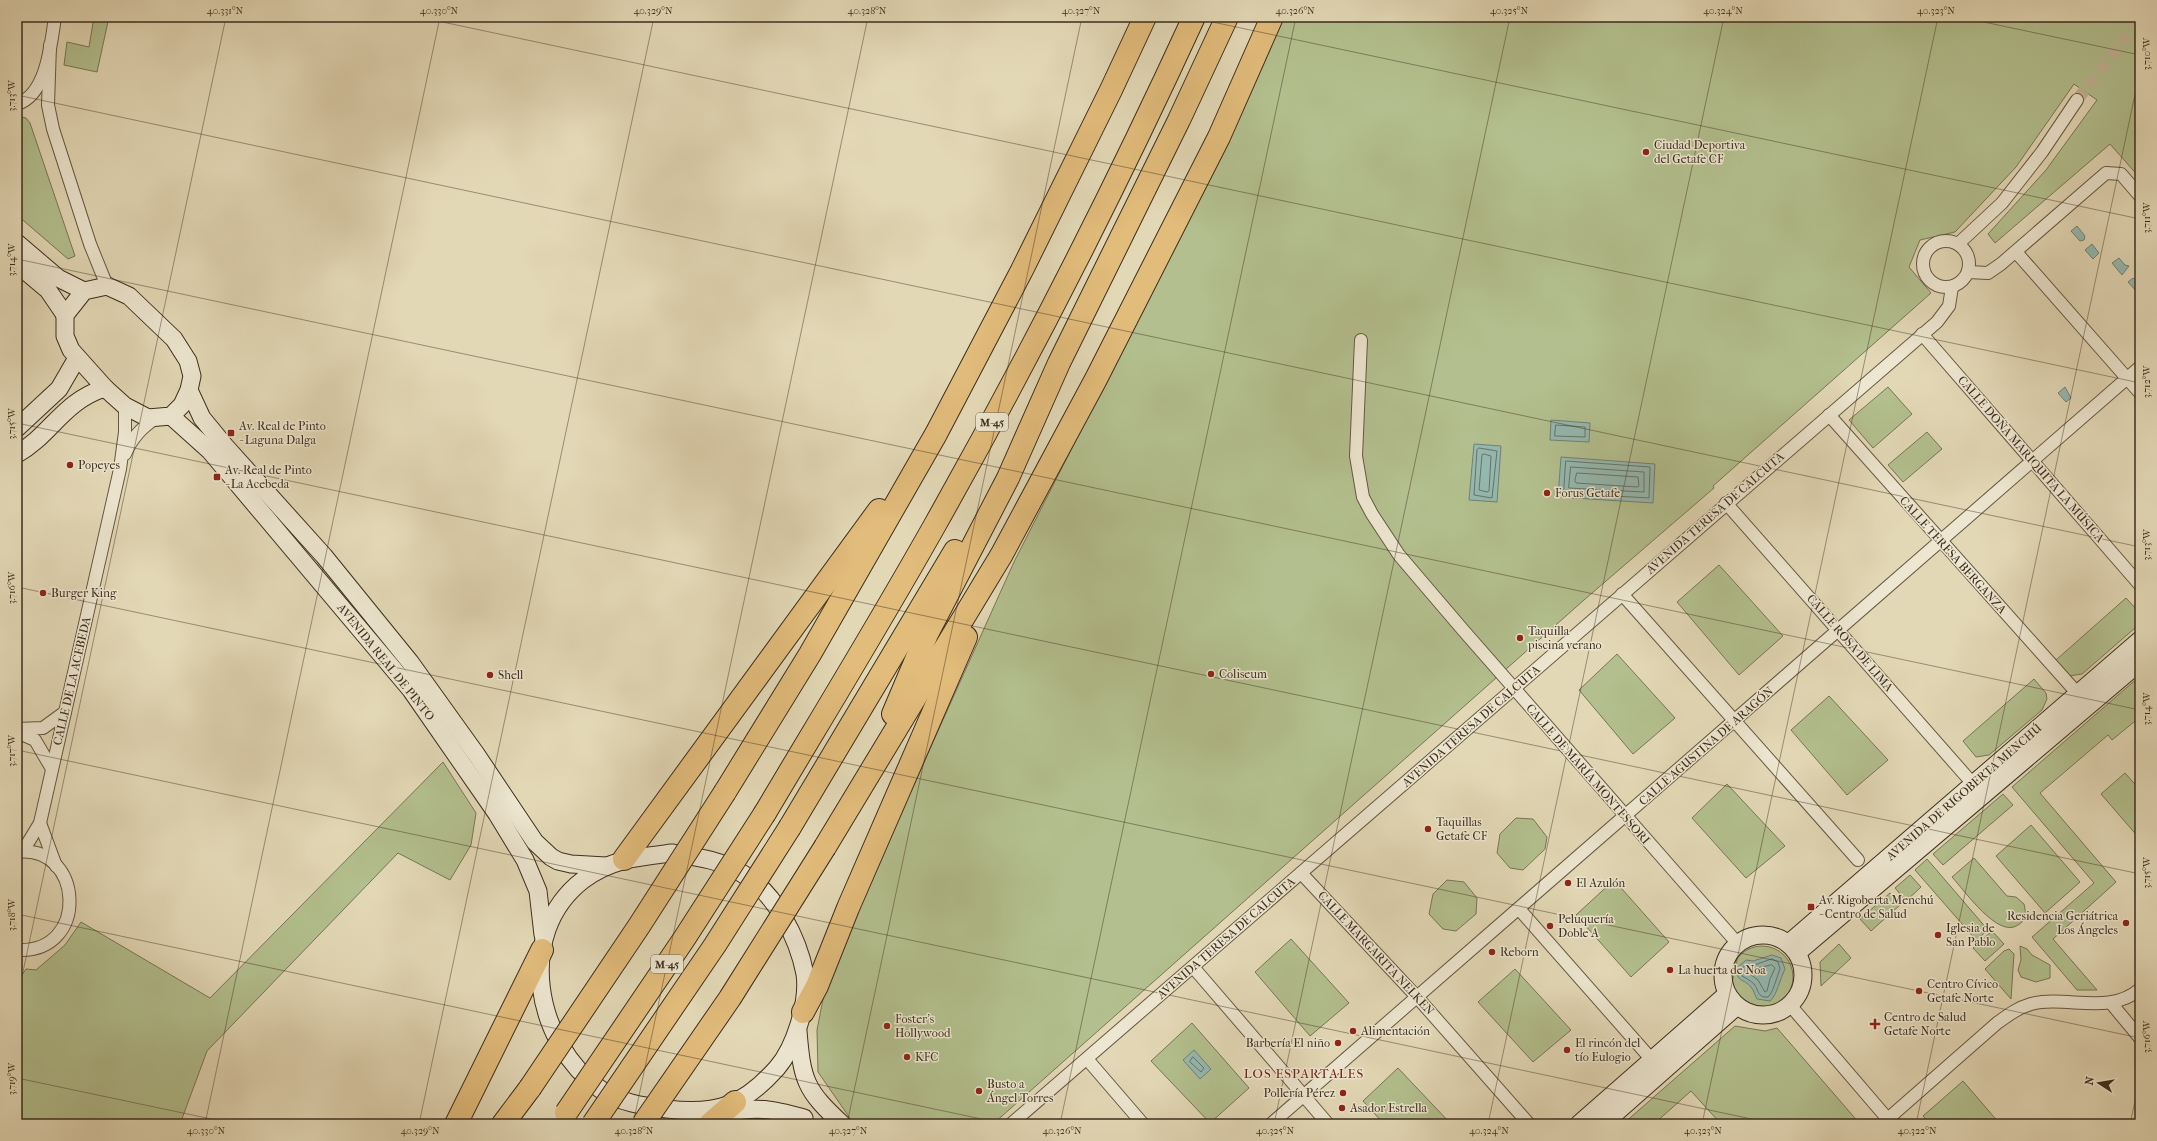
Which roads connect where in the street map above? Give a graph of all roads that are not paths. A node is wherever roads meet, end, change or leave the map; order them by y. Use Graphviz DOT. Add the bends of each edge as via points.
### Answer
graph roads {
  1 [pos="55,17"];
  2 [pos="1145,17"];
  3 [pos="1194,17"];
  4 [pos="1227,17"];
  5 [pos="1272,17"];
  6 [pos="50,45"];
  7 [pos="2077,100"];
  8 [pos="17,104"];
  9 [pos="2140,196"];
  10 [pos="17,243"];
  11 [pos="1958,244"];
  12 [pos="2016,252"];
  13 [pos="17,264"];
  14 [pos="1968,272"];
  15 [pos="107,286"];
  16 [pos="1952,286"];
  17 [pos="84,291"];
  18 [pos="66,314"];
  19 [pos="1922,334"];
  20 [pos="1360,340"];
  21 [pos="77,358"];
  22 [pos="1059,363"];
  23 [pos="2140,367"];
  24 [pos="2127,378"];
  25 [pos="105,388"];
  26 [pos="189,390"];
  27 [pos="2140,393"];
  28 [pos="956,396"];
  29 [pos="125,406"];
  30 [pos="1829,415"];
  31 [pos="163,417"];
  32 [pos="17,428"];
  33 [pos="17,454"];
  34 [pos="2033,461"];
  35 [pos="120,469"];
  36 [pos="1726,503"];
  37 [pos="1941,542"];
  38 [pos="1002,554"];
  39 [pos="2140,585"];
  40 [pos="1622,594"];
  41 [pos="1838,631"];
  42 [pos="2140,640"];
  43 [pos="2140,662"];
  44 [pos="1514,688"];
  45 [pos="2078,694"];
  46 [pos="65,712"];
  47 [pos="1734,722"];
  48 [pos="17,731"];
  49 [pos="52,769"];
  50 [pos="1973,784"];
  51 [pos="860,792"];
  52 [pos="1625,817"];
  53 [pos="40,822"];
  54 [pos="20,852"];
  55 [pos="1858,860"];
  56 [pos="615,863"];
  57 [pos="56,866"];
  58 [pos="1301,873"];
  59 [pos="1519,909"];
  60 [pos="1738,944"];
  61 [pos="543,946"];
  62 [pos="1792,948"];
  63 [pos="34,949"];
  64 [pos="17,950"];
  65 [pos="17,959"];
  66 [pos="1193,967"];
  67 [pos="2140,990"];
  68 [pos="1417,997"];
  69 [pos="1732,1000"];
  70 [pos="2111,1003"];
  71 [pos="1790,1005"];
  72 [pos="800,1021"];
  73 [pos="2140,1038"];
  74 [pos="1087,1059"];
  75 [pos="1652,1060"];
  76 [pos="1304,1096"];
  77 [pos="729,1109"];
  78 [pos="562,1118"];
  79 [pos="808,1121"];
  80 [pos="1887,1122"];
  81 [pos="456,1124"];
  82 [pos="503,1124"];
  83 [pos="593,1124"];
  84 [pos="643,1124"];
  85 [pos="842,1124"];
  86 [pos="1010,1124"];
  87 [pos="1143,1124"];
  88 [pos="1271,1124"];
  89 [pos="1328,1124"];
  90 [pos="1529,1124"];
  91 [pos="1579,1124"];
  92 [pos="1603,1124"];
  1 -- 6 [label="street"];
  2 -- 28 [label="highway" via="1022,270"];
  3 -- 78 [label="highway, M-45, bridge" via="1148,117 1028,355 935,525 765,813 684,939"];
  4 -- 22 [label="highway, M-45"];
  5 -- 38 [label="highway" via="1219,137 1096,379"];
  6 -- 8 [label="street" via="41,80 31,96"];
  6 -- 15 [label="street" via="48,105 53,129 90,244"];
  7 -- 11 [label="street" via="2042,152 2002,203"];
  9 -- 12 [label="street" via="2121,174 2106,173"];
  10 -- 17 [label="main road" via="58,278"];
  11 -- 14 [label="street" via="1968,256"];
  11 -- 16 [label="street" via="1951,241 1936,243 1923,261 1923,269 1931,282 1937,286"];
  12 -- 14 [label="street" via="1988,273"];
  12 -- 24 [label="street"];
  13 -- 18 [label="main road" via="48,290"];
  14 -- 16 [label="street"];
  15 -- 17 [label="main road"];
  15 -- 26 [label="main road" via="130,296 174,339 188,361 192,376"];
  16 -- 19 [label="street, AVENIDA TERESA DE CALCUTA" via="1949,306 1937,322"];
  17 -- 18 [label="main road"];
  18 -- 21 [label="main road" via="65,336 70,350"];
  19 -- 30 [label="street, AVENIDA TERESA DE CALCUTA"];
  19 -- 34 [label="street, CALLE DOÑA MARIQUITA LA MÚSICA"];
  20 -- 44 [label="street, CALLE DE MARÍA MONTESSORI" via="1356,456 1364,497 1399,555"];
  21 -- 25 [label="main road"];
  21 -- 32 [label="main road" via="59,390"];
  22 -- 51 [label="highway" via="1008,478 927,634"];
  22 -- 83 [label="highway, M-45, bridge" via="963,537 790,826 715,945"];
  23 -- 24 [label="street, CALLE AGUSTINA DE ARAGÓN"];
  24 -- 27 [label="street"];
  24 -- 34 [label="street, CALLE AGUSTINA DE ARAGÓN"];
  25 -- 29 [label="main road"];
  25 -- 33 [label="main road" via="91,392 75,402"];
  26 -- 31 [label="main road" via="182,405"];
  26 -- 56 [label="main road, AVENIDA REAL DE PINTO" via="202,418 224,446 324,556 405,655 442,704 535,842 558,861 571,864"];
  28 -- 56 [label="highway" via="887,500"];
  28 -- 82 [label="highway, bridge" via="810,654 725,792 639,926"];
  29 -- 31 [label="main road" via="148,418"];
  29 -- 35 [label="street, CALLE DE LA ACEBEDA" via="125,432"];
  30 -- 36 [label="street, AVENIDA TERESA DE CALCUTA"];
  30 -- 37 [label="street, CALLE TERESA BERGANZA"];
  31 -- 35 [label="street, CALLE DE LA ACEBEDA" via="141,428 133,439"];
  31 -- 61 [label="main road, AVENIDA REAL DE PINTO" via="210,451 433,719 525,860 538,891"];
  34 -- 37 [label="street, CALLE AGUSTINA DE ARAGÓN"];
  34 -- 39 [label="street, CALLE DOÑA MARIQUITA LA MÚSICA"];
  35 -- 46 [label="street, CALLE DE LA ACEBEDA"];
  36 -- 40 [label="street, AVENIDA TERESA DE CALCUTA"];
  36 -- 41 [label="street, CALLE ROSA DE LIMA"];
  37 -- 41 [label="street, CALLE AGUSTINA DE ARAGÓN"];
  37 -- 45 [label="street, CALLE TERESA BERGANZA"];
  38 -- 51 [label="highway"];
  38 -- 72 [label="highway"];
  40 -- 44 [label="street, AVENIDA TERESA DE CALCUTA"];
  40 -- 47 [label="street"];
  41 -- 47 [label="street, CALLE AGUSTINA DE ARAGÓN"];
  41 -- 50 [label="street, CALLE ROSA DE LIMA"];
  42 -- 45 [label="main road, AVENIDA DE RIGOBERTA MENCHÚ"];
  43 -- 62 [label="main road, AVENIDA DE RIGOBERTA MENCHÚ"];
  44 -- 52 [label="street, CALLE DE MARÍA MONTESSORI"];
  44 -- 58 [label="street, AVENIDA TERESA DE CALCUTA"];
  45 -- 50 [label="main road, AVENIDA DE RIGOBERTA MENCHÚ"];
  46 -- 48 [label="street" via="42,728"];
  46 -- 49 [label="street, CALLE DE LA ACEBEDA"];
  47 -- 52 [label="street, CALLE AGUSTINA DE ARAGÓN"];
  47 -- 55 [label="street"];
  48 -- 49 [label="street" via="34,740"];
  49 -- 53 [label="street, CALLE DE LA ACEBEDA"];
  50 -- 62 [label="main road, AVENIDA DE RIGOBERTA MENCHÚ"];
  51 -- 84 [label="highway, bridge" via="730,998"];
  52 -- 59 [label="street, CALLE AGUSTINA DE ARAGÓN"];
  52 -- 60 [label="street, CALLE DE MARÍA MONTESSORI"];
  53 -- 54 [label="street, CALLE DE LA ACEBEDA"];
  53 -- 57 [label="street"];
  54 -- 57 [label="street" via="35,854"];
  56 -- 61 [label="main road" via="583,880 567,895 554,914"];
  56 -- 72 [label="main road" via="672,853 709,858 744,874 769,897 792,934 805,976"];
  57 -- 63 [label="street" via="69,888 69,915 64,928 56,937"];
  58 -- 66 [label="street, AVENIDA TERESA DE CALCUTA"];
  58 -- 68 [label="street, CALLE MARGARITA NELKEN"];
  59 -- 68 [label="street, CALLE AGUSTINA DE ARAGÓN"];
  59 -- 75 [label="street"];
  60 -- 62 [label="main road" via="1753,936 1765,935 1776,937"];
  60 -- 69 [label="main road" via="1727,956 1723,966 1722,977"];
  61 -- 77 [label="main road" via="540,990 549,1021 571,1061 600,1089 635,1105 680,1111"];
  61 -- 81 [label="highway"];
  62 -- 71 [label="main road" via="1801,963 1802,980 1797,996"];
  63 -- 64 [label="street"];
  63 -- 65 [label="street"];
  66 -- 74 [label="street, AVENIDA TERESA DE CALCUTA"];
  66 -- 76 [label="street"];
  67 -- 70 [label="street" via="2132,996"];
  68 -- 76 [label="street, CALLE AGUSTINA DE ARAGÓN"];
  68 -- 90 [label="street, CALLE MARGARITA NELKEN"];
  69 -- 71 [label="main road" via="1747,1012 1758,1015 1780,1012"];
  69 -- 75 [label="main road"];
  69 -- 92 [label="main road"];
  70 -- 73 [label="street"];
  70 -- 80 [label="street" via="2042,1003 2030,1004 2013,1011"];
  71 -- 80 [label="street"];
  72 -- 77 [label="main road" via="778,1066"];
  72 -- 85 [label="main road" via="800,1064 804,1078 814,1097"];
  74 -- 86 [label="street, AVENIDA TERESA DE CALCUTA"];
  74 -- 87 [label="street"];
  75 -- 91 [label="main road"];
  76 -- 88 [label="street, CALLE AGUSTINA DE ARAGÓN"];
  76 -- 89 [label="street"];
  77 -- 79 [label="main road" via="759,1108"];
  77 -- 79 [label="main road" via="785,1102"];
}
